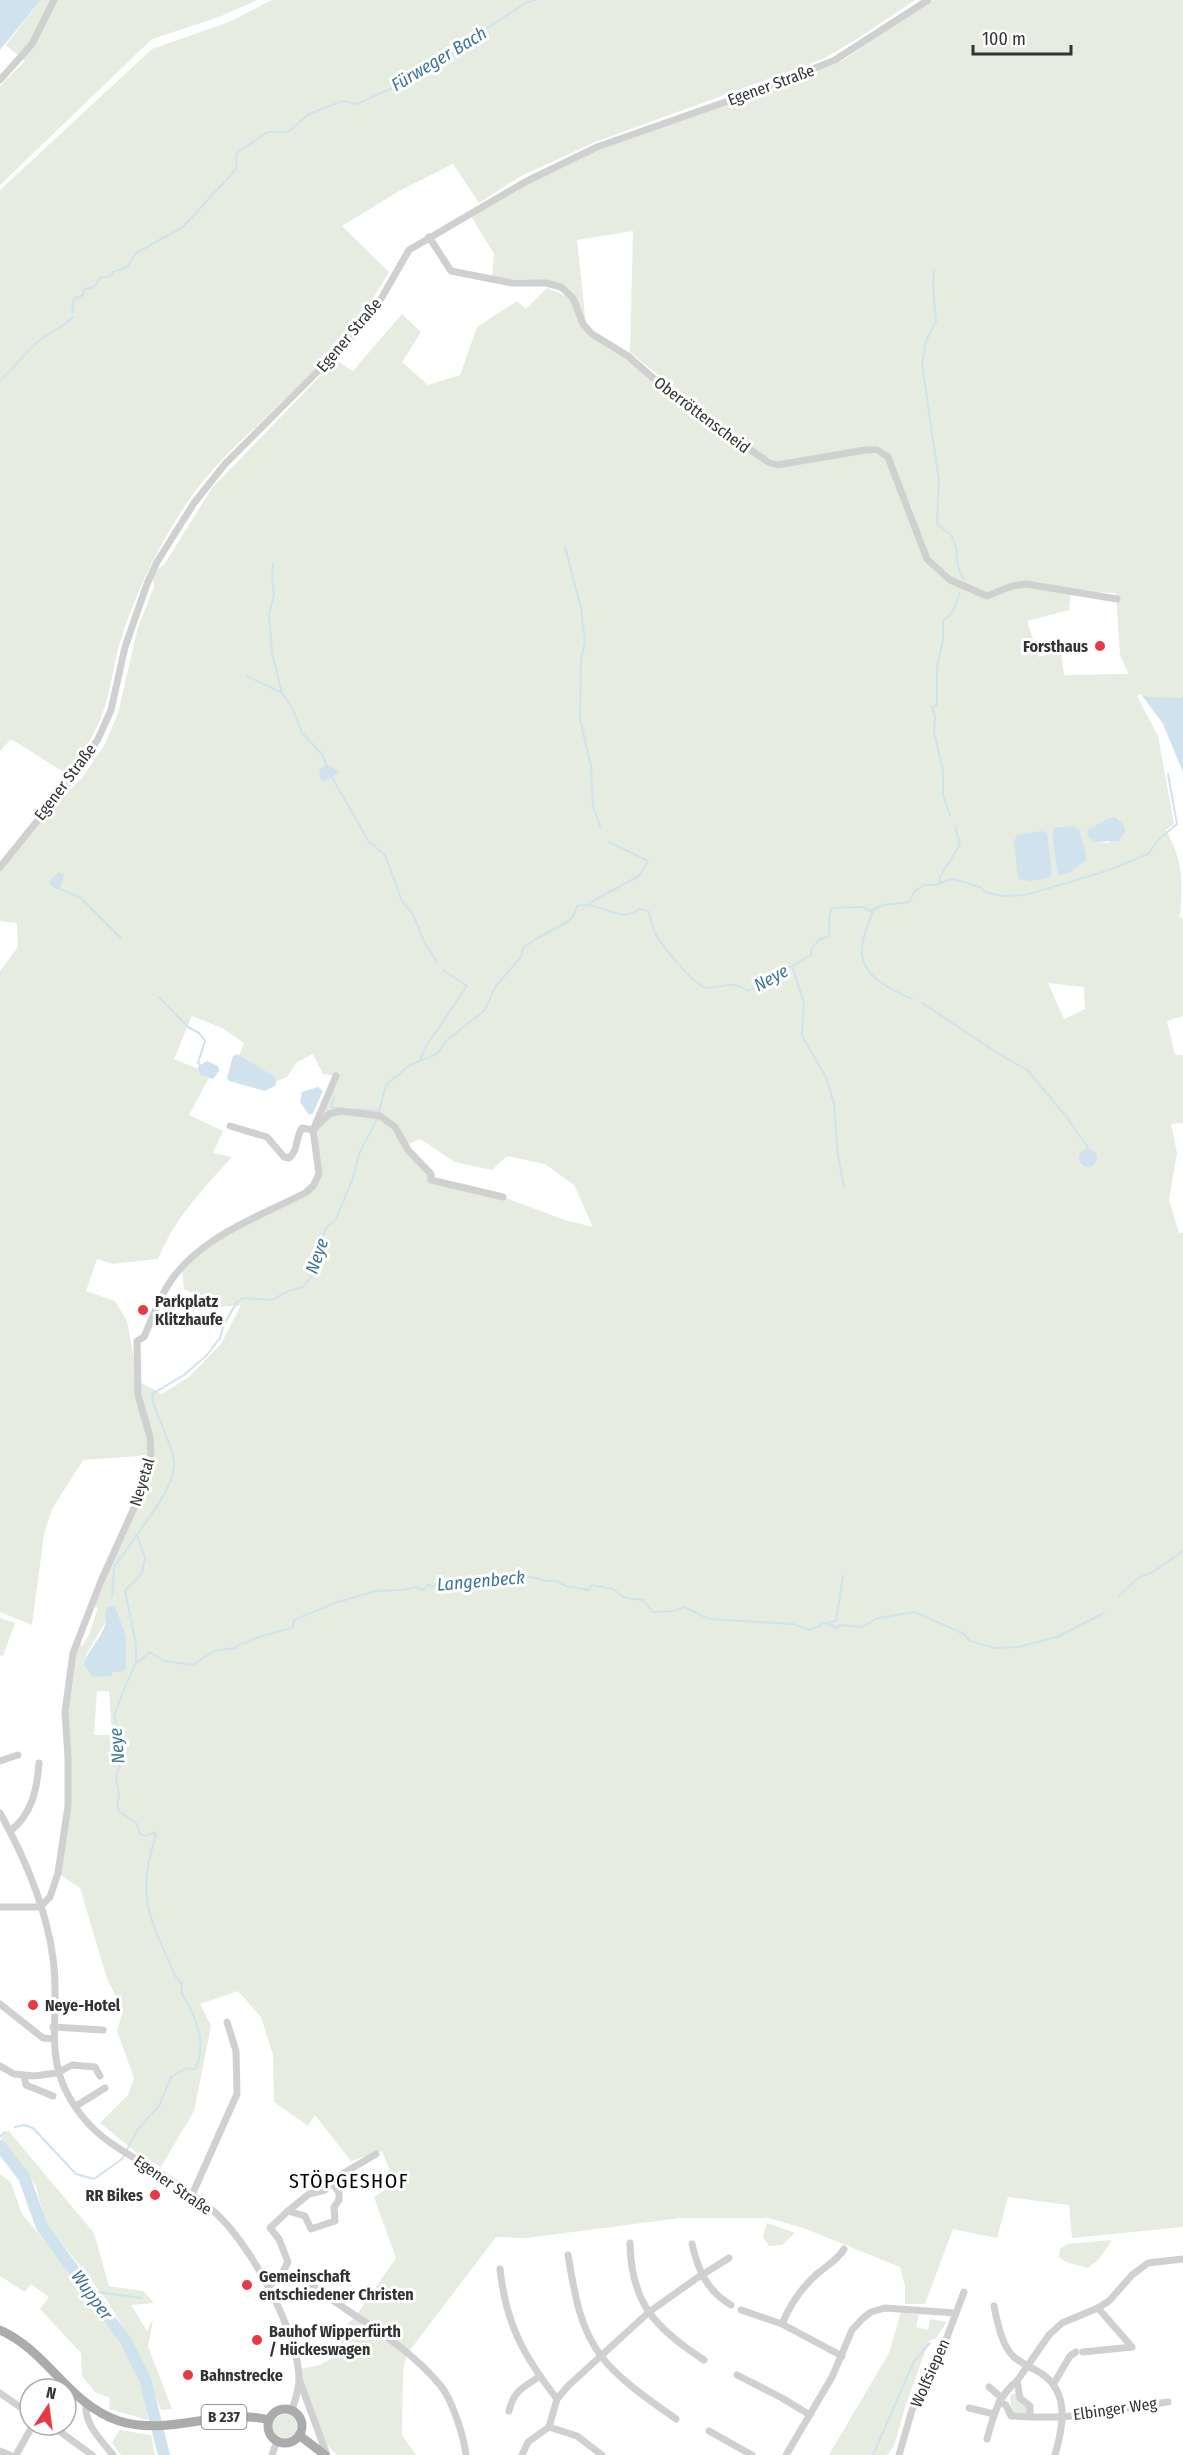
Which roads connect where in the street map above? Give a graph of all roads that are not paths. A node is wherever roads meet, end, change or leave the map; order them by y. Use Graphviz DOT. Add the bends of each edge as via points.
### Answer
graph roads {
  1 [pos="54,0"];
  2 [pos="928,0"];
  3 [pos="0,80"];
  4 [pos="429,237"];
  5 [pos="1117,599"];
  6 [pos="0,867"];
  7 [pos="336,1076"];
  8 [pos="230,1126"];
  9 [pos="313,1130"];
  10 [pos="503,1197"];
  11 [pos="18,1755"];
  12 [pos="0,1761"];
  13 [pos="39,1763"];
  14 [pos="0,1813"];
  15 [pos="10,1832"];
  16 [pos="0,1907"];
  17 [pos="40,1907"];
  18 [pos="0,2004"];
  19 [pos="227,2022"];
  20 [pos="53,2027"];
  21 [pos="103,2030"];
  22 [pos="53,2039"];
  23 [pos="0,2067"];
  24 [pos="57,2073"];
  25 [pos="24,2076"];
  26 [pos="100,2076"];
  27 [pos="105,2088"];
  28 [pos="53,2096"];
  29 [pos="76,2106"];
  30 [pos="376,2154"];
  31 [pos="332,2183"];
  32 [pos="192,2195"];
  33 [pos="288,2211"];
  34 [pos="630,2243"];
  35 [pos="692,2244"];
  36 [pos="844,2249"];
  37 [pos="568,2255"];
  38 [pos="729,2258"];
  39 [pos="1183,2259"];
  40 [pos="500,2269"];
  41 [pos="701,2275"];
  42 [pos="280,2277"];
  43 [pos="268,2286"];
  44 [pos="964,2292"];
  45 [pos="731,2305"];
  46 [pos="994,2306"];
  47 [pos="1098,2308"];
  48 [pos="741,2310"];
  49 [pos="648,2312"];
  50 [pos="955,2313"];
  51 [pos="782,2324"];
  52 [pos="0,2330"];
  53 [pos="601,2356"];
  54 [pos="842,2356"];
  55 [pos="704,2360"];
  56 [pos="1028,2366"];
  57 [pos="737,2375"];
  58 [pos="540,2376"];
  59 [pos="299,2381"];
  60 [pos="1017,2381"];
  61 [pos="1054,2383"];
  62 [pos="989,2387"];
  63 [pos="0,2393"];
  64 [pos="557,2398"];
  65 [pos="1001,2400"];
  66 [pos="1168,2402"];
  67 [pos="86,2404"];
  68 [pos="18,2406"];
  69 [pos="969,2408"];
  70 [pos="292,2410"];
  71 [pos="509,2411"];
  72 [pos="994,2414"];
  73 [pos="810,2415"];
  74 [pos="1030,2417"];
  75 [pos="1063,2417"];
  76 [pos="676,2419"];
  77 [pos="268,2420"];
  78 [pos="549,2427"];
  79 [pos="709,2431"];
  80 [pos="299,2435"];
  81 [pos="26,2437"];
  82 [pos="67,2437"];
  83 [pos="987,2439"];
  84 [pos="277,2441"];
  85 [pos="0,2451"];
  86 [pos="10,2455"];
  87 [pos="16,2455"];
  88 [pos="92,2455"];
  89 [pos="112,2455"];
  90 [pos="272,2455"];
  91 [pos="326,2455"];
  92 [pos="466,2455"];
  93 [pos="522,2455"];
  94 [pos="602,2455"];
  95 [pos="752,2455"];
  96 [pos="786,2455"];
  97 [pos="899,2455"];
  98 [pos="1055,2455"];
  1 -- 3 [label="street" via="32,44"];
  2 -- 4 [label="street, Egener Straße" via="835,60 597,147 525,182"];
  4 -- 5 [label="street, Oberröttenscheid" via="451,271 512,283 561,287 573,297 583,324 592,333 628,356 678,400 768,462 778,465 866,450 877,450 888,457 923,554 950,580 987,596 1026,584"];
  4 -- 6 [label="street, Egener Straße" via="409,250 378,303 348,341 225,464 194,503 147,584 125,647 111,710 98,739 76,773"];
  7 -- 9 [label="street"];
  8 -- 9 [label="street" via="267,1137 289,1158 297,1148 302,1128"];
  9 -- 10 [label="street" via="329,1114 341,1111 390,1121 408,1150 431,1174 431,1180"];
  9 -- 17 [label="street, Neyetal" via="319,1174 313,1186 195,1254 170,1283 144,1337 137,1341 138,1395 151,1454 134,1508 73,1653 64,1712 68,1806 58,1873 50,1897"];
  11 -- 12 [label="street"];
  13 -- 15 [label="street" via="29,1810"];
  14 -- 15 [label="street, Egener Straße"];
  15 -- 17 [label="street, Egener Straße"];
  16 -- 17 [label="street"];
  17 -- 20 [label="street, Egener Straße" via="53,1959"];
  18 -- 22 [label="street" via="43,2038"];
  19 -- 32 [label="street" via="236,2050 237,2094"];
  20 -- 21 [label="street"];
  20 -- 22 [label="street, Egener Straße"];
  22 -- 24 [label="street, Egener Straße"];
  23 -- 25 [label="street"];
  24 -- 25 [label="street"];
  24 -- 26 [label="street" via="76,2064 94,2067"];
  24 -- 29 [label="street, Egener Straße"];
  25 -- 28 [label="street" via="30,2089"];
  27 -- 29 [label="street"];
  29 -- 32 [label="street, Egener Straße" via="88,2123 118,2147"];
  30 -- 31 [label="street"];
  31 -- 33 [label="street" via="325,2190 309,2194"];
  31 -- 33 [label="street" via="339,2192 335,2221 311,2229 305,2216"];
  32 -- 43 [label="street, Egener Straße" via="226,2226"];
  33 -- 42 [label="street" via="270,2228 288,2262"];
  34 -- 49 [label="street" via="631,2274"];
  35 -- 41 [label="street"];
  36 -- 51 [label="street" via="805,2286"];
  37 -- 53 [label="street" via="576,2303"];
  38 -- 41 [label="street"];
  39 -- 47 [label="street" via="1148,2263"];
  40 -- 58 [label="street" via="512,2328"];
  41 -- 45 [label="street" via="709,2288"];
  41 -- 49 [label="street"];
  42 -- 43 [label="street"];
  42 -- 92 [label="street" via="309,2282 407,2354 442,2387"];
  43 -- 59 [label="street, Egener Straße" via="292,2340"];
  44 -- 50 [label="street, Wolfsiepen"];
  46 -- 56 [label="street" via="1012,2356"];
  47 -- 56 [label="street" via="1062,2323"];
  47 -- 61 [label="street" via="1132,2347 1070,2356"];
  48 -- 51 [label="street"];
  49 -- 53 [label="street"];
  49 -- 55 [label="street" via="669,2335"];
  50 -- 54 [label="street" via="900,2308 871,2312 852,2330"];
  50 -- 97 [label="street, Wolfsiepen" via="912,2410"];
  51 -- 54 [label="street"];
  52 -- 67 [label="main road, B 237" via="28,2347"];
  53 -- 64 [label="street"];
  53 -- 76 [label="street"];
  54 -- 73 [label="street"];
  56 -- 60 [label="street"];
  56 -- 61 [label="street"];
  57 -- 73 [label="street"];
  58 -- 64 [label="street"];
  58 -- 71 [label="street" via="516,2392"];
  59 -- 70 [label="street, Egener Straße"];
  59 -- 91 [label="street"];
  60 -- 65 [label="street"];
  60 -- 74 [label="street" via="1020,2398 1030,2406"];
  61 -- 75 [label="street" via="1062,2401"];
  62 -- 65 [label="street"];
  63 -- 68 [label="street"];
  64 -- 78 [label="street"];
  65 -- 72 [label="street"];
  65 -- 74 [label="street" via="1011,2416"];
  66 -- 75 [label="street, Elbinger Weg"];
  67 -- 77 [label="main road, B 237" via="105,2415 147,2426 240,2415"];
  67 -- 89 [label="street" via="90,2425"];
  69 -- 72 [label="street"];
  70 -- 77 [label="main road" via="278,2410"];
  70 -- 80 [label="main road" via="301,2421"];
  72 -- 83 [label="street"];
  73 -- 96 [label="street"];
  74 -- 75 [label="street, Elbinger Weg"];
  75 -- 98 [label="street"];
  77 -- 84 [label="main road" via="268,2429"];
  78 -- 93 [label="street" via="528,2442"];
  78 -- 94 [label="street" via="577,2436"];
  79 -- 95 [label="street"];
  80 -- 84 [label="main road" via="289,2442"];
  80 -- 91 [label="main road"];
  81 -- 87 [label="street"];
  82 -- 88 [label="street"];
  84 -- 90 [label="street"];
  85 -- 86 [label="street"];
}
